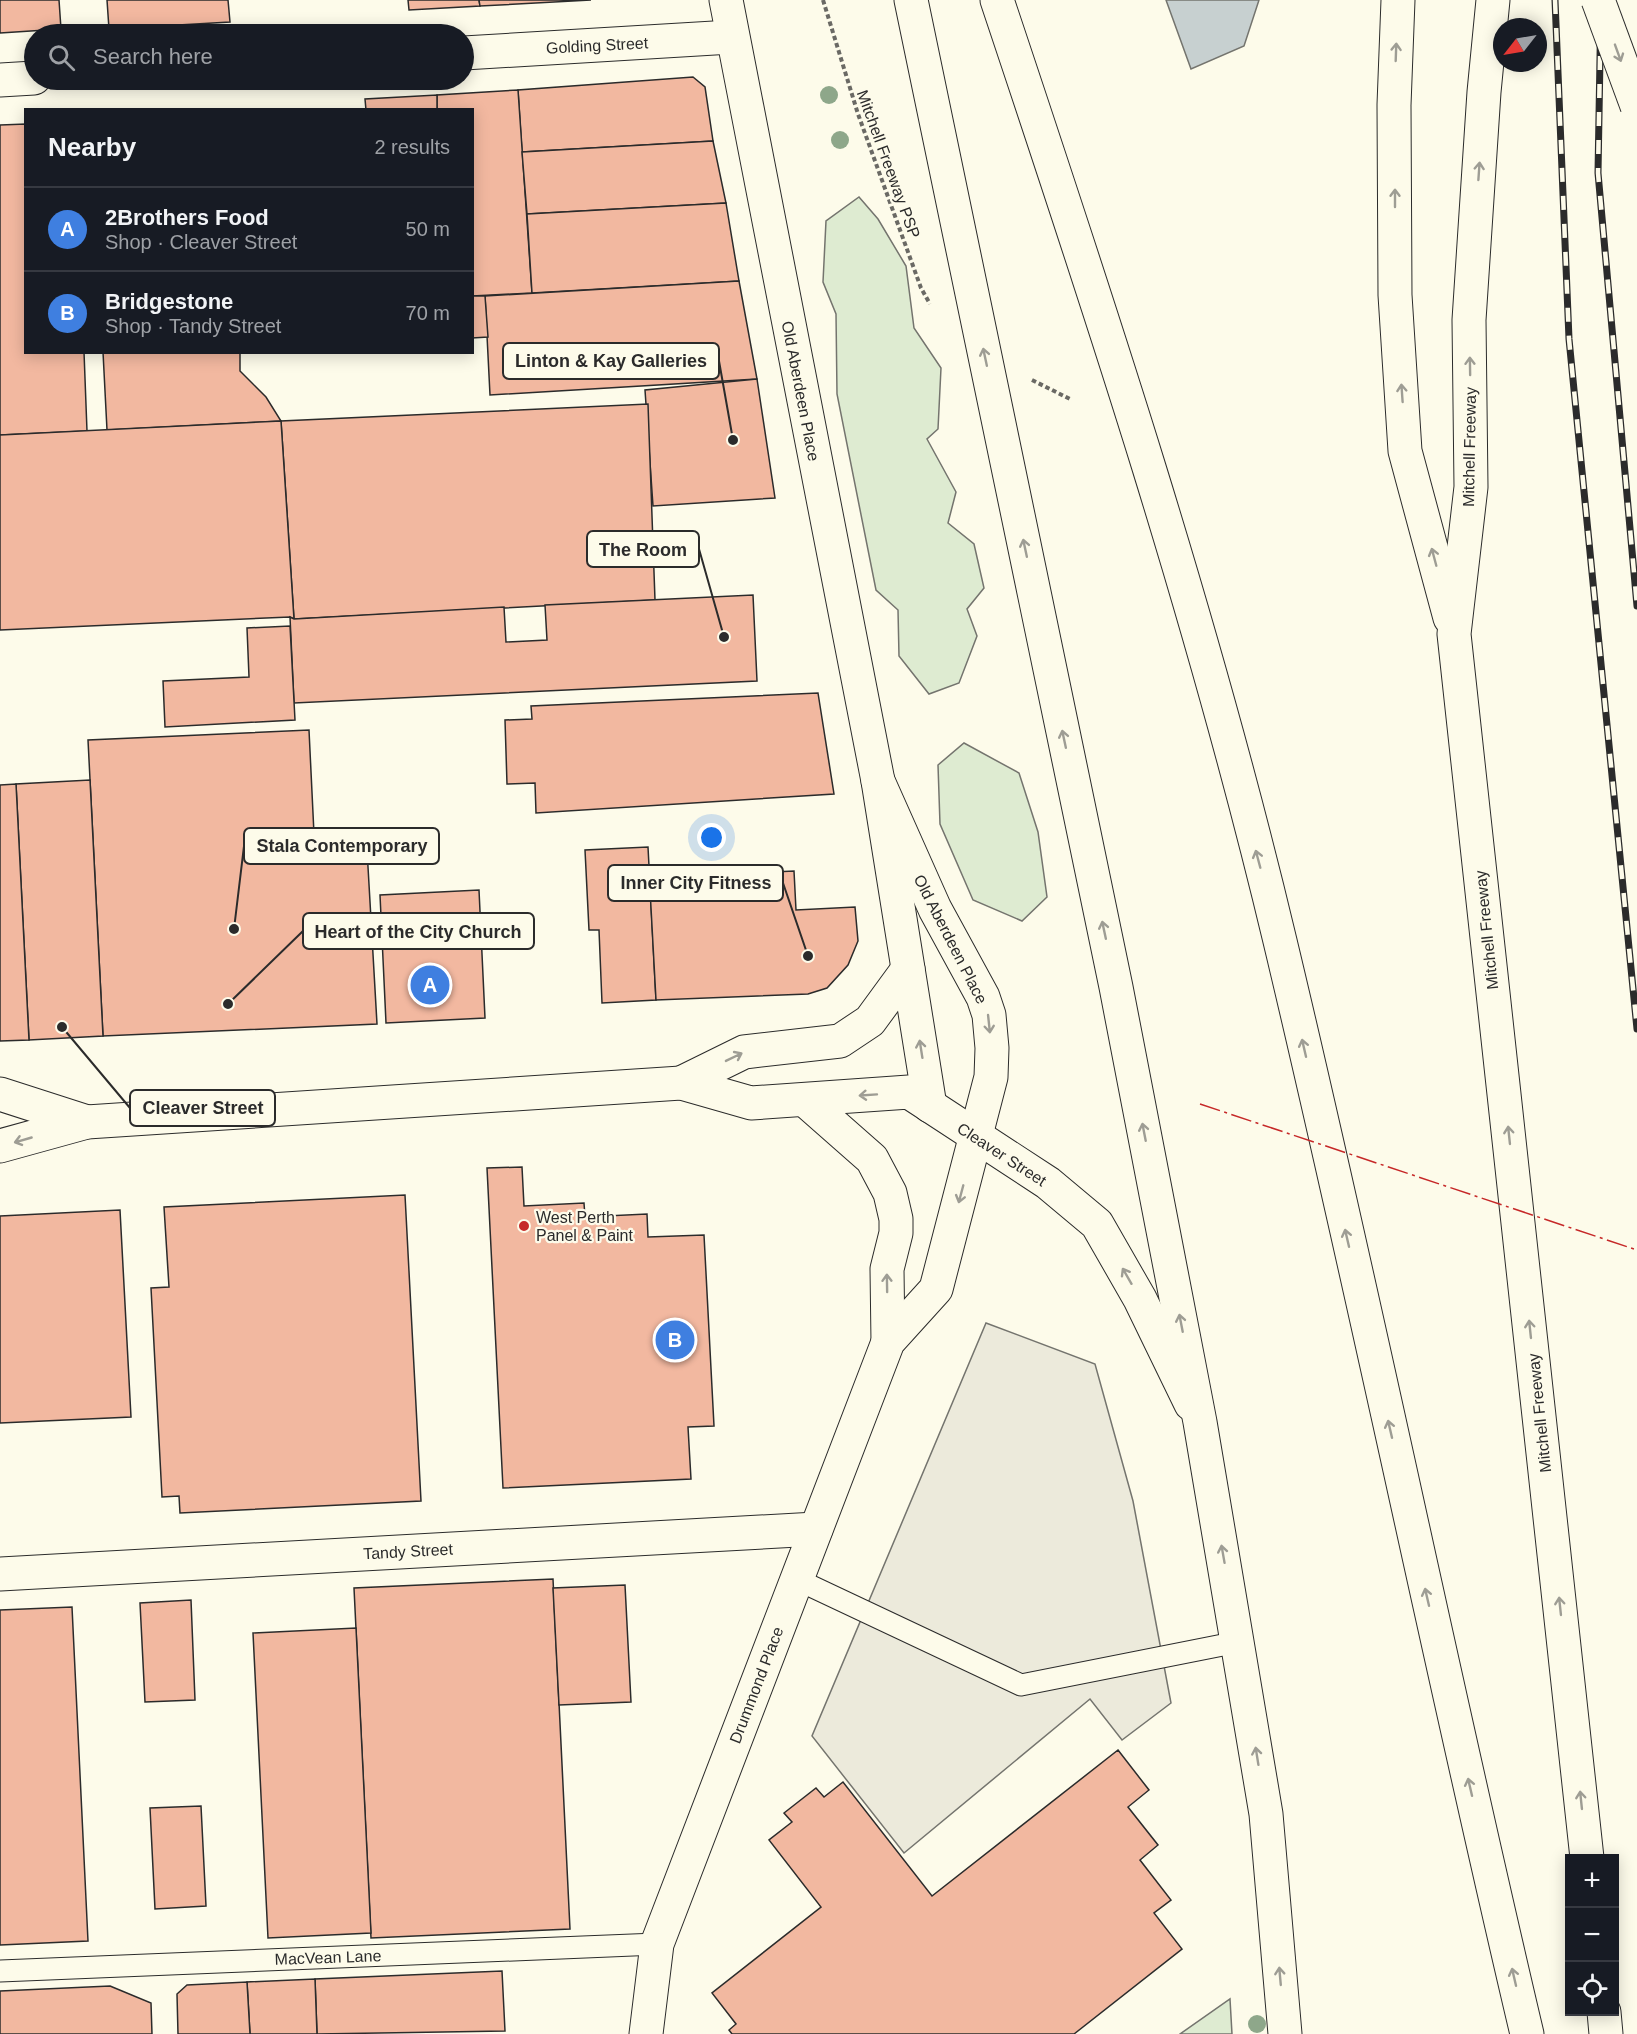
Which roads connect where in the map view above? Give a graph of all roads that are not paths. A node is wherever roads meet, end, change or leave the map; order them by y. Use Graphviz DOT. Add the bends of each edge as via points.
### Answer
graph roads {
  1 [pos="726,0"];
  2 [pos="911,0"];
  3 [pos="997,0"];
  4 [pos="1398,0"];
  5 [pos="1493,0"];
  6 [pos="1598,0"];
  7 [pos="732,37"];
  8 [pos="474,51"];
  9 [pos="24,79"];
  10 [pos="0,80"];
  11 [pos="1637,106"];
  12 [pos="1454,634"];
  13 [pos="878,781"];
  14 [pos="908,969"];
  15 [pos="681,1083"];
  16 [pos="0,1094"];
  17 [pos="805,1100"];
  18 [pos="930,1106"];
  19 [pos="87,1122"];
  20 [pos="976,1138"];
  21 [pos="0,1146"];
  22 [pos="888,1342"];
  23 [pos="1200,1422"];
  24 [pos="816,1529"];
  25 [pos="0,1574"];
  26 [pos="796,1579"];
  27 [pos="1238,1642"];
  28 [pos="1587,1854"];
  29 [pos="657,1944"];
  30 [pos="0,1971"];
  31 [pos="1604,2016"];
  32 [pos="646,2034"];
  33 [pos="1284,2034"];
  34 [pos="1527,2034"];
  35 [pos="1606,2034"];
  1 -- 7 [label="main road, Old Aberdeen Place"];
  23 -- 2 [label="main road, one-way" via="1118,999"];
  34 -- 3 [label="main road, one-way" via="1279,938 1203,654 1122,375"];
  12 -- 4 [label="main road, one-way" via="1405,452 1395,295"];
  12 -- 5 [label="main road, Mitchell Freeway, one-way" via="1471,487 1469,320"];
  6 -- 11 [label="main road, one-way, bridge"];
  7 -- 8 [label="main road, Golding Street"];
  7 -- 13 [label="main road, Old Aberdeen Place"];
  9 -- 10 [label="main road"];
  28 -- 12 [label="main road, Mitchell Freeway, one-way"];
  13 -- 14 [label="main road, Old Aberdeen Place"];
  13 -- 20 [label="main road, Old Aberdeen Place, one-way" via="924,887 975,980 989,1015 991,1077"];
  15 -- 14 [label="main road, Cleaver Street, one-way" via="744,1052 840,1041 870,1021"];
  18 -- 14 [label="main road, Old Aberdeen Place, one-way"];
  15 -- 17 [label="main road, Cleaver Street" via="751,1103"];
  15 -- 19 [label="main road, Cleaver Street"];
  16 -- 19 [label="main road, Cleaver Street"];
  18 -- 17 [label="main road, Cleaver Street, one-way" via="909,1092"];
  22 -- 17 [label="main road, Drummond Place, one-way" via="887,1269 896,1226 890,1193 872,1159"];
  18 -- 20 [label="main road, Cleaver Street"];
  19 -- 21 [label="main road, Cleaver Street, one-way"];
  20 -- 22 [label="main road, Drummond Place, one-way" via="936,1289"];
  23 -- 20 [label="main road, Cleaver Street, one-way" via="1140,1299 1097,1224 1048,1183"];
  22 -- 24 [label="main road, Drummond Place"];
  27 -- 23 [label="main road, one-way"];
  24 -- 25 [label="main road, Tandy Street"];
  24 -- 26 [label="main road, Drummond Place"];
  26 -- 27 [label="lane" via="1021,1685"];
  26 -- 29 [label="main road, Drummond Place"];
  33 -- 27 [label="main road, one-way" via="1266,1814"];
  29 -- 30 [label="lane, MacVean Lane"];
  29 -- 32 [label="main road, Drummond Place"];
  31 -- 35 [label="main road"];
}
